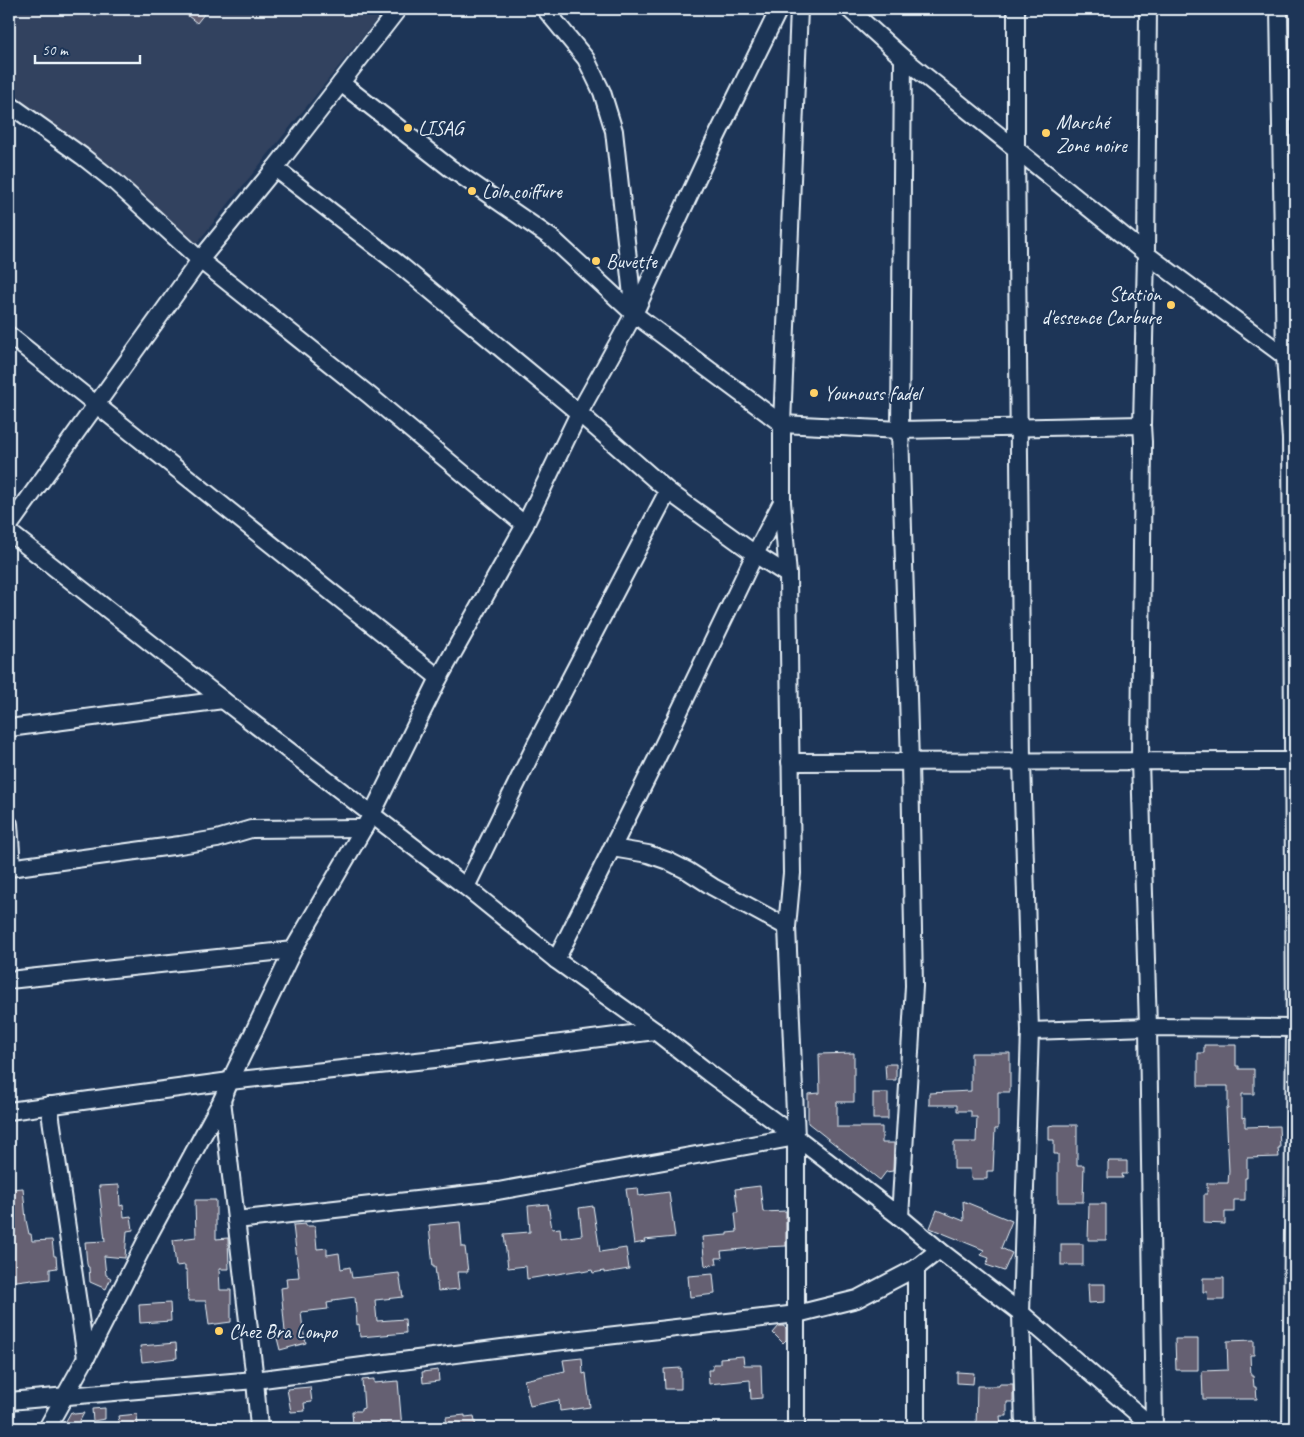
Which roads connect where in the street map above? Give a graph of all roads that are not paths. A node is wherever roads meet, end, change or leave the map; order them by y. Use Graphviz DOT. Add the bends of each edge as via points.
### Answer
graph roads {
  1 [pos="398,9"];
  2 [pos="545,9"];
  3 [pos="779,9"];
  4 [pos="799,9"];
  5 [pos="849,9"];
  6 [pos="1016,9"];
  7 [pos="1148,9"];
  8 [pos="1279,9"];
  9 [pos="903,58"];
  10 [pos="341,83"];
  11 [pos="9,104"];
  12 [pos="1281,147"];
  13 [pos="1016,148"];
  14 [pos="1295,158"];
  15 [pos="275,168"];
  16 [pos="1146,254"];
  17 [pos="200,260"];
  18 [pos="634,314"];
  19 [pos="9,335"];
  20 [pos="1290,360"];
  21 [pos="97,404"];
  22 [pos="580,413"];
  23 [pos="782,424"];
  24 [pos="1142,425"];
  25 [pos="1019,426"];
  26 [pos="900,430"];
  27 [pos="668,491"];
  28 [pos="782,502"];
  29 [pos="525,525"];
  30 [pos="9,526"];
  31 [pos="9,532"];
  32 [pos="755,554"];
  33 [pos="788,575"];
  34 [pos="439,678"];
  35 [pos="223,700"];
  36 [pos="9,728"];
  37 [pos="1140,761"];
  38 [pos="790,762"];
  39 [pos="910,762"];
  40 [pos="1022,762"];
  41 [pos="1294,762"];
  42 [pos="368,821"];
  43 [pos="9,824"];
  44 [pos="612,848"];
  45 [pos="10,868"];
  46 [pos="466,887"];
  47 [pos="787,927"];
  48 [pos="293,950"];
  49 [pos="556,960"];
  50 [pos="9,980"];
  51 [pos="1148,1027"];
  52 [pos="1295,1028"];
  53 [pos="655,1031"];
  54 [pos="1030,1031"];
  55 [pos="230,1080"];
  56 [pos="222,1100"];
  57 [pos="49,1105"];
  58 [pos="9,1111"];
  59 [pos="796,1137"];
  60 [pos="900,1217"];
  61 [pos="236,1220"];
  62 [pos="939,1250"];
  63 [pos="916,1268"];
  64 [pos="1020,1313"];
  65 [pos="797,1314"];
  66 [pos="86,1358"];
  67 [pos="255,1380"];
  68 [pos="63,1397"];
  69 [pos="9,1401"];
  70 [pos="47,1428"];
  71 [pos="259,1428"];
  72 [pos="796,1428"];
  73 [pos="916,1428"];
  74 [pos="1024,1428"];
  75 [pos="1154,1428"];
  76 [pos="1291,1428"];
  1 -- 10 [label="street"];
  2 -- 18 [label="street" via="586,59 602,92 614,131"];
  3 -- 18 [label="street"];
  4 -- 23 [label="street"];
  5 -- 9 [label="street"];
  6 -- 13 [label="street"];
  7 -- 16 [label="street"];
  8 -- 12 [label="street"];
  9 -- 13 [label="street"];
  9 -- 26 [label="street"];
  10 -- 15 [label="street"];
  10 -- 18 [label="street" via="450,168 553,239"];
  11 -- 17 [label="street" via="115,182"];
  12 -- 14 [label="street"];
  12 -- 20 [label="street"];
  13 -- 16 [label="street"];
  13 -- 25 [label="street"];
  15 -- 17 [label="street"];
  15 -- 22 [label="street" via="400,265"];
  16 -- 20 [label="street"];
  16 -- 24 [label="street"];
  17 -- 21 [label="street"];
  17 -- 29 [label="street" via="370,394"];
  18 -- 22 [label="street"];
  18 -- 23 [label="street"];
  19 -- 21 [label="street"];
  20 -- 41 [label="street"];
  21 -- 30 [label="street"];
  21 -- 34 [label="street"];
  22 -- 27 [label="street"];
  22 -- 29 [label="street"];
  23 -- 26 [label="street"];
  23 -- 28 [label="street"];
  24 -- 25 [label="street"];
  24 -- 37 [label="street"];
  25 -- 26 [label="street"];
  25 -- 40 [label="street"];
  26 -- 39 [label="street"];
  27 -- 32 [label="street"];
  27 -- 46 [label="street" via="536,744"];
  28 -- 32 [label="street"];
  28 -- 33 [label="street"];
  29 -- 34 [label="street"];
  31 -- 35 [label="street"];
  32 -- 33 [label="street"];
  32 -- 44 [label="street"];
  33 -- 38 [label="street"];
  34 -- 42 [label="street"];
  35 -- 36 [label="street"];
  35 -- 42 [label="street"];
  37 -- 40 [label="street"];
  37 -- 41 [label="street"];
  37 -- 51 [label="street"];
  38 -- 39 [label="street"];
  38 -- 47 [label="street" via="792,873"];
  39 -- 40 [label="street"];
  39 -- 60 [label="street" via="914,986"];
  40 -- 54 [label="street"];
  41 -- 52 [label="street"];
  42 -- 45 [label="street" via="252,829 180,845"];
  42 -- 46 [label="street"];
  42 -- 48 [label="street"];
  43 -- 45 [label="street"];
  44 -- 47 [label="street" via="648,854 688,871"];
  44 -- 49 [label="street"];
  46 -- 49 [label="street"];
  47 -- 59 [label="street"];
  48 -- 50 [label="street"];
  48 -- 55 [label="street"];
  49 -- 53 [label="street"];
  51 -- 52 [label="street"];
  51 -- 54 [label="street"];
  51 -- 75 [label="street"];
  52 -- 76 [label="street"];
  53 -- 55 [label="street" via="436,1059"];
  53 -- 59 [label="street"];
  54 -- 64 [label="street"];
  55 -- 56 [label="street"];
  55 -- 57 [label="street"];
  56 -- 61 [label="street"];
  56 -- 66 [label="street"];
  57 -- 58 [label="street"];
  57 -- 66 [label="street"];
  59 -- 60 [label="street"];
  59 -- 61 [label="street" via="498,1191"];
  59 -- 65 [label="street"];
  60 -- 62 [label="street"];
  61 -- 67 [label="street"];
  62 -- 63 [label="street"];
  62 -- 64 [label="street"];
  63 -- 65 [label="street" via="857,1299"];
  63 -- 73 [label="street"];
  64 -- 74 [label="street"];
  64 -- 75 [label="street"];
  65 -- 67 [label="street"];
  65 -- 72 [label="street"];
  66 -- 68 [label="street"];
  67 -- 68 [label="street"];
  67 -- 71 [label="street"];
  68 -- 69 [label="street"];
  68 -- 70 [label="street"];
}
